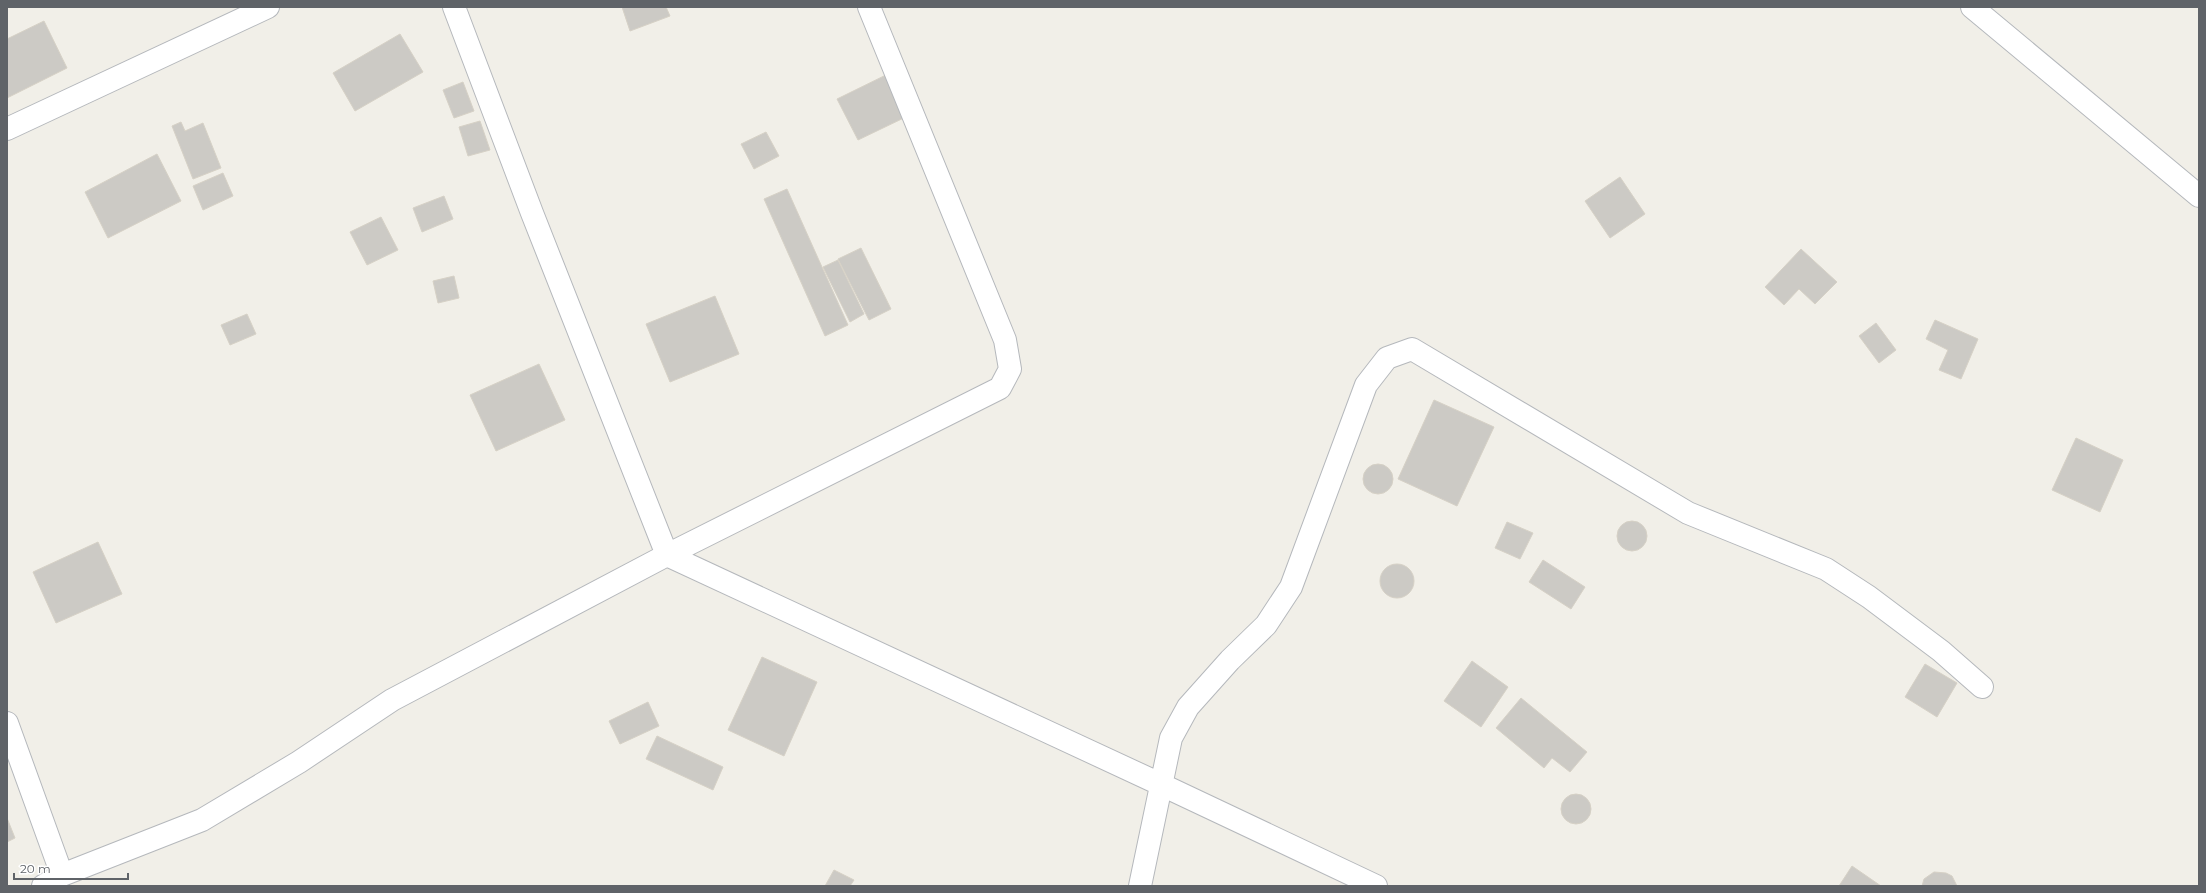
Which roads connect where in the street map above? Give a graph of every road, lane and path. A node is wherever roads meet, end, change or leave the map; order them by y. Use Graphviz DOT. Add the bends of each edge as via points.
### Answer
graph roads {
  1 [pos="268,7"];
  2 [pos="454,7"];
  3 [pos="869,7"];
  4 [pos="1972,7"];
  5 [pos="7,129"];
  6 [pos="2199,196"];
  7 [pos="667,555"];
  8 [pos="1982,687"];
  9 [pos="7,723"];
  10 [pos="1160,784"];
  11 [pos="62,875"];
  12 [pos="43,886"];
  13 [pos="1140,886"];
  14 [pos="1376,886"];
  1 -- 5 [label="street"];
  2 -- 7 [label="street"];
  3 -- 7 [label="street" via="1005,340 1010,369 1000,388"];
  4 -- 6 [label="street"];
  7 -- 10 [label="street"];
  7 -- 11 [label="street" via="392,700 299,762 202,820"];
  8 -- 10 [label="street" via="1941,651 1869,597 1826,570 1688,513 1412,349 1387,358 1366,385 1291,587 1266,625 1188,707 1171,738"];
  9 -- 11 [label="street"];
  10 -- 13 [label="street" via="1153,834"];
  10 -- 14 [label="street"];
  11 -- 12 [label="street"];
}
